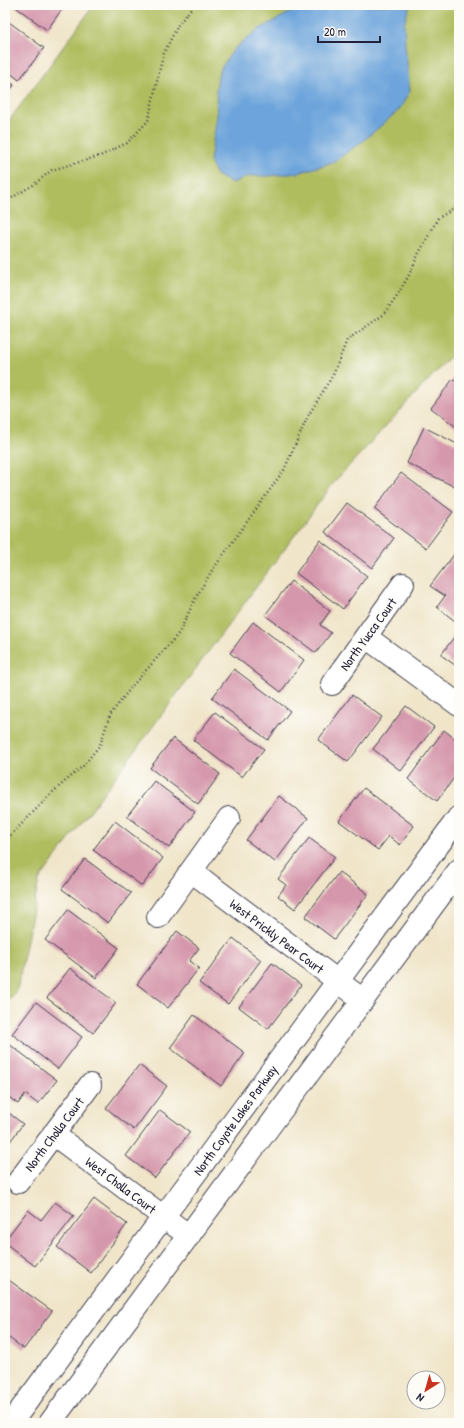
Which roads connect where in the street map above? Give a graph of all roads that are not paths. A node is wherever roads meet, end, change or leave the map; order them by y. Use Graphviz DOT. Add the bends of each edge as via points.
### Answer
graph roads {
  1 [pos="403,584"];
  2 [pos="366,637"];
  3 [pos="332,684"];
  4 [pos="459,705"];
  5 [pos="459,817"];
  6 [pos="229,818"];
  7 [pos="459,870"];
  8 [pos="191,871"];
  9 [pos="158,917"];
  10 [pos="338,981"];
  11 [pos="363,1000"];
  12 [pos="90,1085"];
  13 [pos="53,1134"];
  14 [pos="18,1182"];
  15 [pos="163,1217"];
  16 [pos="188,1236"];
  17 [pos="11,1423"];
  18 [pos="50,1423"];
  1 -- 2 [label="street, North Yucca Court"];
  2 -- 3 [label="street, North Yucca Court"];
  2 -- 4 [label="street"];
  5 -- 10 [label="street, North Coyote Lakes Parkway"];
  6 -- 8 [label="street"];
  7 -- 11 [label="street"];
  8 -- 9 [label="street"];
  8 -- 10 [label="street, West Prickly Pear Court"];
  10 -- 11 [label="street, West Prickly Pear Court"];
  10 -- 15 [label="street, North Coyote Lakes Parkway"];
  11 -- 16 [label="street"];
  12 -- 13 [label="street, North Cholla Court"];
  13 -- 14 [label="street, North Cholla Court"];
  13 -- 15 [label="street, West Cholla Court"];
  15 -- 16 [label="street, West Cholla Court"];
  15 -- 17 [label="street, North Coyote Lakes Parkway"];
  16 -- 18 [label="street"];
}
